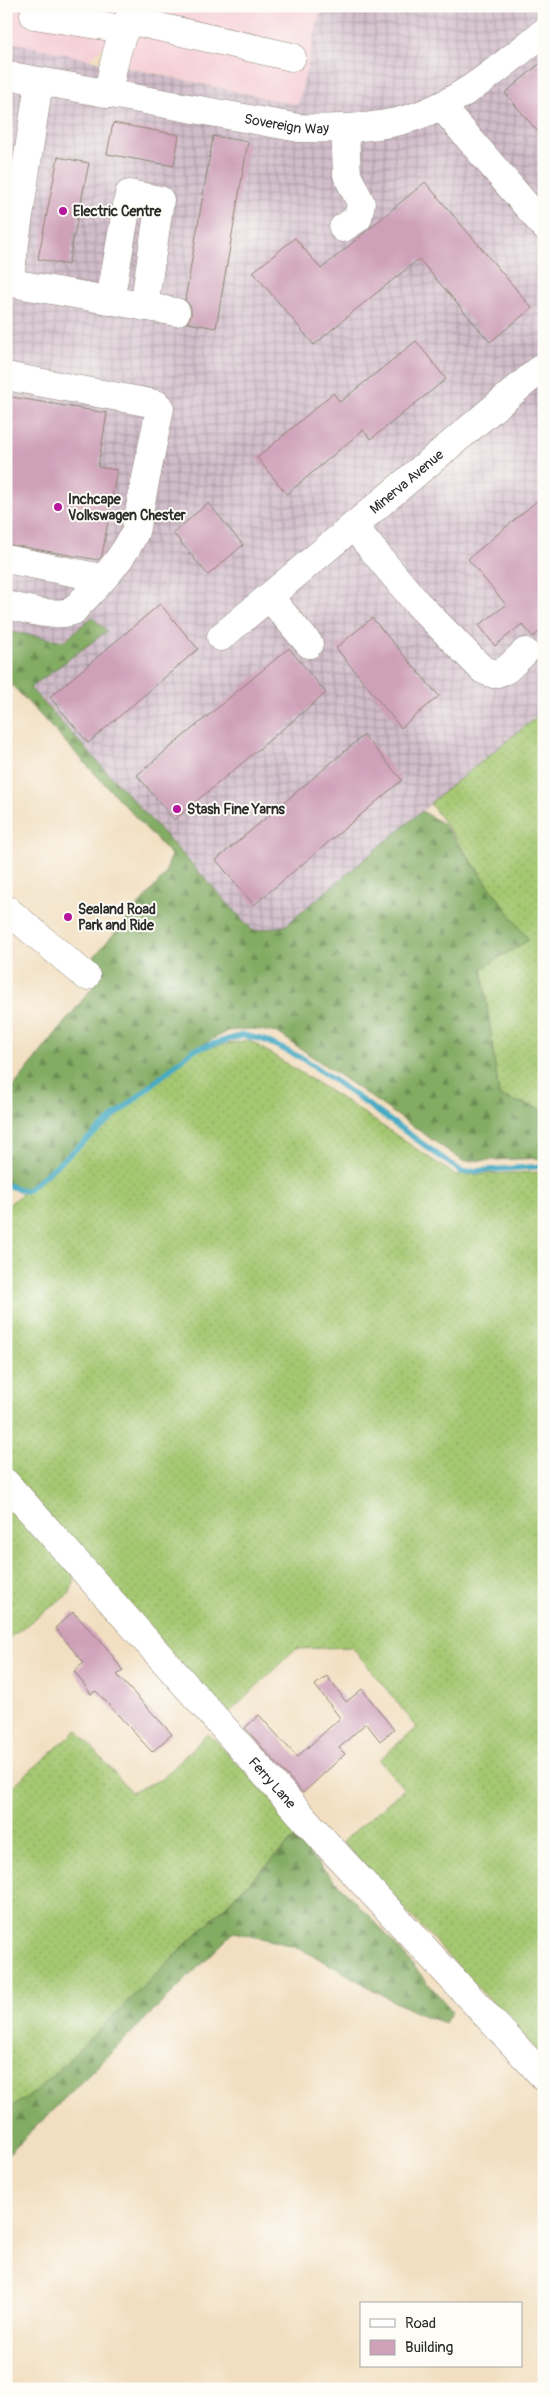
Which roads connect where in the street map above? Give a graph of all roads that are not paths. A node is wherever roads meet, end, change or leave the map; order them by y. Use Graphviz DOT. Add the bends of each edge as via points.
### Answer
graph roads {
  1 [pos="34,15"];
  2 [pos="129,18"];
  3 [pos="544,32"];
  4 [pos="292,57"];
  5 [pos="6,76"];
  6 [pos="39,82"];
  7 [pos="108,94"];
  8 [pos="444,105"];
  9 [pos="345,129"];
  10 [pos="544,226"];
  11 [pos="343,228"];
  12 [pos="8,283"];
  13 [pos="110,301"];
  14 [pos="144,307"];
  15 [pos="176,312"];
  16 [pos="544,366"];
  17 [pos="6,376"];
  18 [pos="353,526"];
  19 [pos="6,559"];
  20 [pos="102,578"];
  21 [pos="269,597"];
  22 [pos="6,605"];
  23 [pos="221,637"];
  24 [pos="309,644"];
  25 [pos="525,652"];
  26 [pos="6,909"];
  27 [pos="86,976"];
  28 [pos="6,1484"];
  29 [pos="544,2077"];
  1 -- 2 [label="street"];
  2 -- 4 [label="street"];
  2 -- 7 [label="street" via="114,59"];
  3 -- 8 [label="street, Sovereign Way"];
  5 -- 6 [label="street, Sovereign Way"];
  6 -- 7 [label="street, Sovereign Way"];
  6 -- 12 [label="street"];
  7 -- 9 [label="street, Sovereign Way" via="299,128"];
  8 -- 9 [label="street, Sovereign Way" via="392,123"];
  8 -- 10 [label="street" via="448,114"];
  9 -- 11 [label="street" via="347,175 361,203 358,218"];
  12 -- 13 [label="street"];
  13 -- 14 [label="street"];
  13 -- 14 [label="street" via="128,194 160,200"];
  14 -- 15 [label="street"];
  16 -- 18 [label="street, Minerva Avenue"];
  17 -- 20 [label="street" via="159,406 135,532 129,546"];
  18 -- 21 [label="street, Minerva Avenue"];
  18 -- 25 [label="street" via="417,602 483,670 494,674 506,670"];
  19 -- 20 [label="street"];
  20 -- 22 [label="street" via="73,611 64,614"];
  21 -- 23 [label="street, Minerva Avenue"];
  21 -- 24 [label="street"];
  26 -- 27 [label="street"];
  28 -- 29 [label="street, Ferry Lane" via="326,1844"];
}
